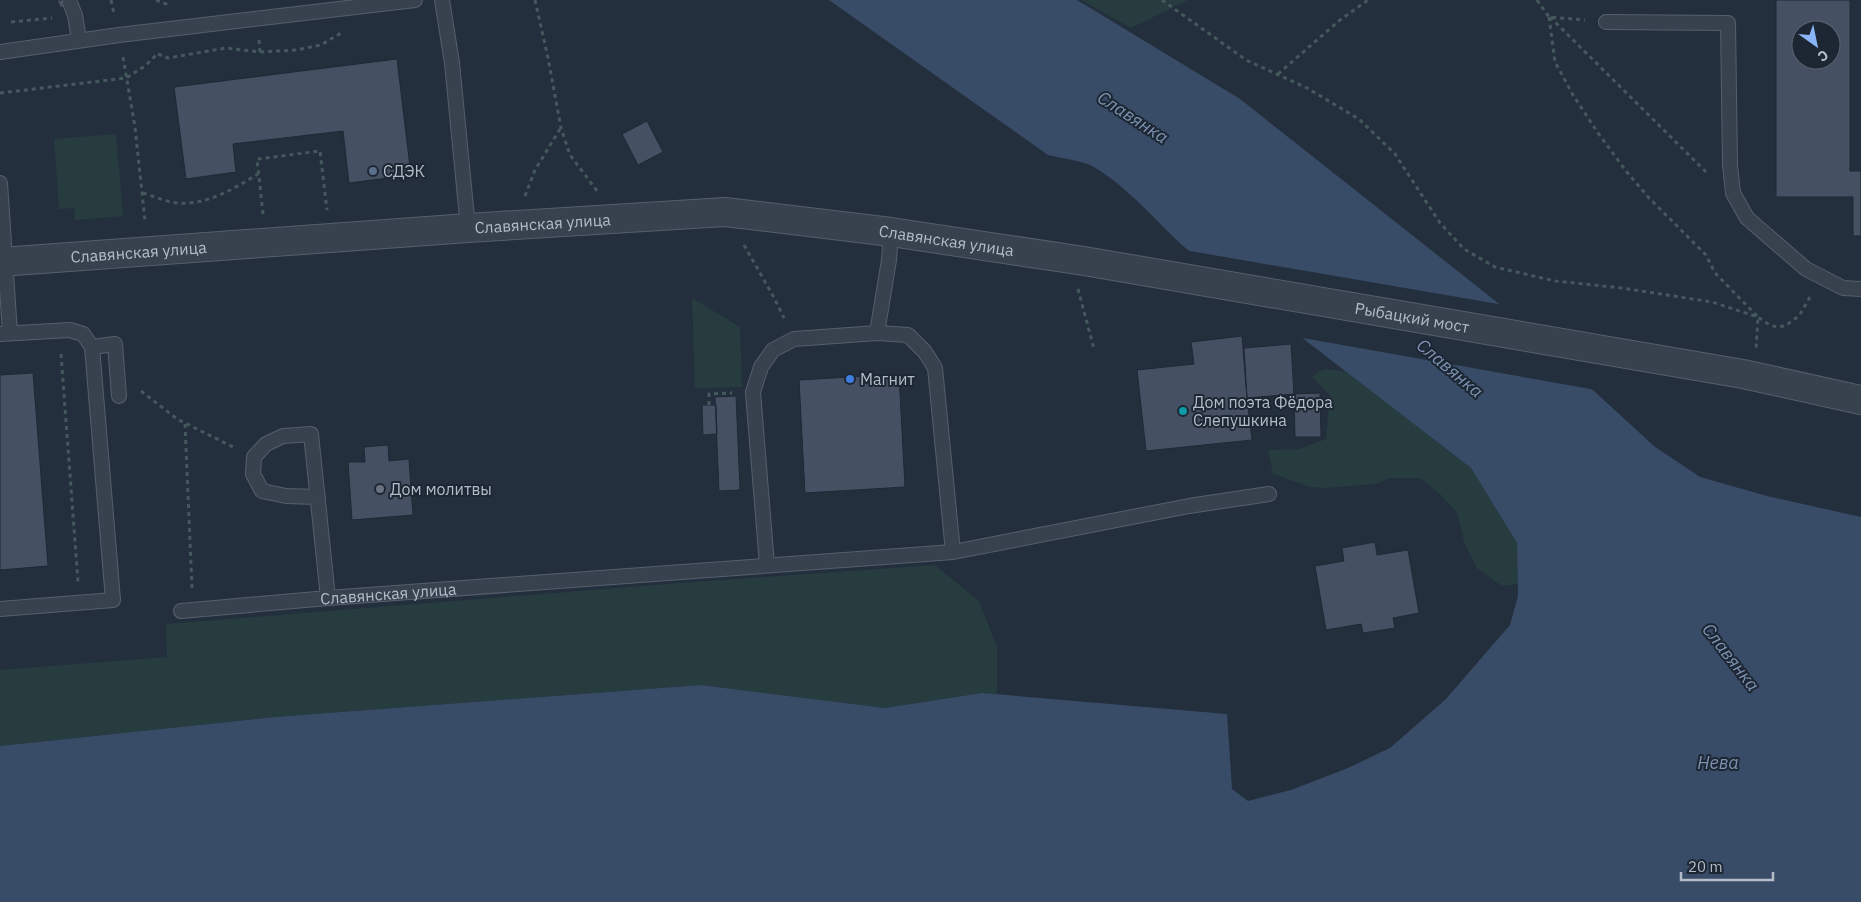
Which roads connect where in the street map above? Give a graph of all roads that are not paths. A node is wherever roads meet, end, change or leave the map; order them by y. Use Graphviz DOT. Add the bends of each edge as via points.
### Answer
graph roads {
  1 [pos="415,0"];
  2 [pos="442,0"];
  3 [pos="70,3"];
  4 [pos="1606,22"];
  5 [pos="79,40"];
  6 [pos="0,52"];
  7 [pos="0,183"];
  8 [pos="468,228"];
  9 [pos="891,232"];
  10 [pos="1084,260"];
  11 [pos="3,262"];
  12 [pos="1861,289"];
  13 [pos="876,333"];
  14 [pos="5,334"];
  15 [pos="92,347"];
  16 [pos="119,396"];
  17 [pos="1861,400"];
  18 [pos="1269,494"];
  19 [pos="318,497"];
  20 [pos="953,552"];
  21 [pos="767,565"];
  22 [pos="328,598"];
  23 [pos="0,609"];
  24 [pos="187,610"];
  1 -- 5 [label="lane"];
  2 -- 8 [label="lane" via="452,64"];
  3 -- 5 [label="lane"];
  4 -- 12 [label="lane" via="1728,23 1733,193 1747,218 1806,269 1843,288"];
  5 -- 6 [label="lane"];
  7 -- 11 [label="lane"];
  8 -- 9 [label="street, Славянская улица" via="725,212"];
  8 -- 11 [label="street, Славянская улица"];
  9 -- 10 [label="street, Славянская улица"];
  9 -- 13 [label="lane"];
  10 -- 17 [label="street, Рыбацкий мост" via="1743,374"];
  11 -- 14 [label="lane"];
  13 -- 20 [label="lane" via="908,335 935,368"];
  13 -- 21 [label="lane" via="794,339 773,350 761,367 753,392"];
  14 -- 15 [label="lane" via="70,330 83,334"];
  15 -- 16 [label="lane" via="115,344"];
  15 -- 23 [label="lane" via="113,600"];
  18 -- 20 [label="lane, Славянская улица" via="1189,506"];
  19 -- 19 [label="lane" via="311,434 283,436 266,444 254,457 253,474 262,491"];
  19 -- 22 [label="lane"];
  20 -- 21 [label="lane, Славянская улица"];
  21 -- 22 [label="lane, Славянская улица"];
  22 -- 24 [label="lane, Славянская улица"];
}
